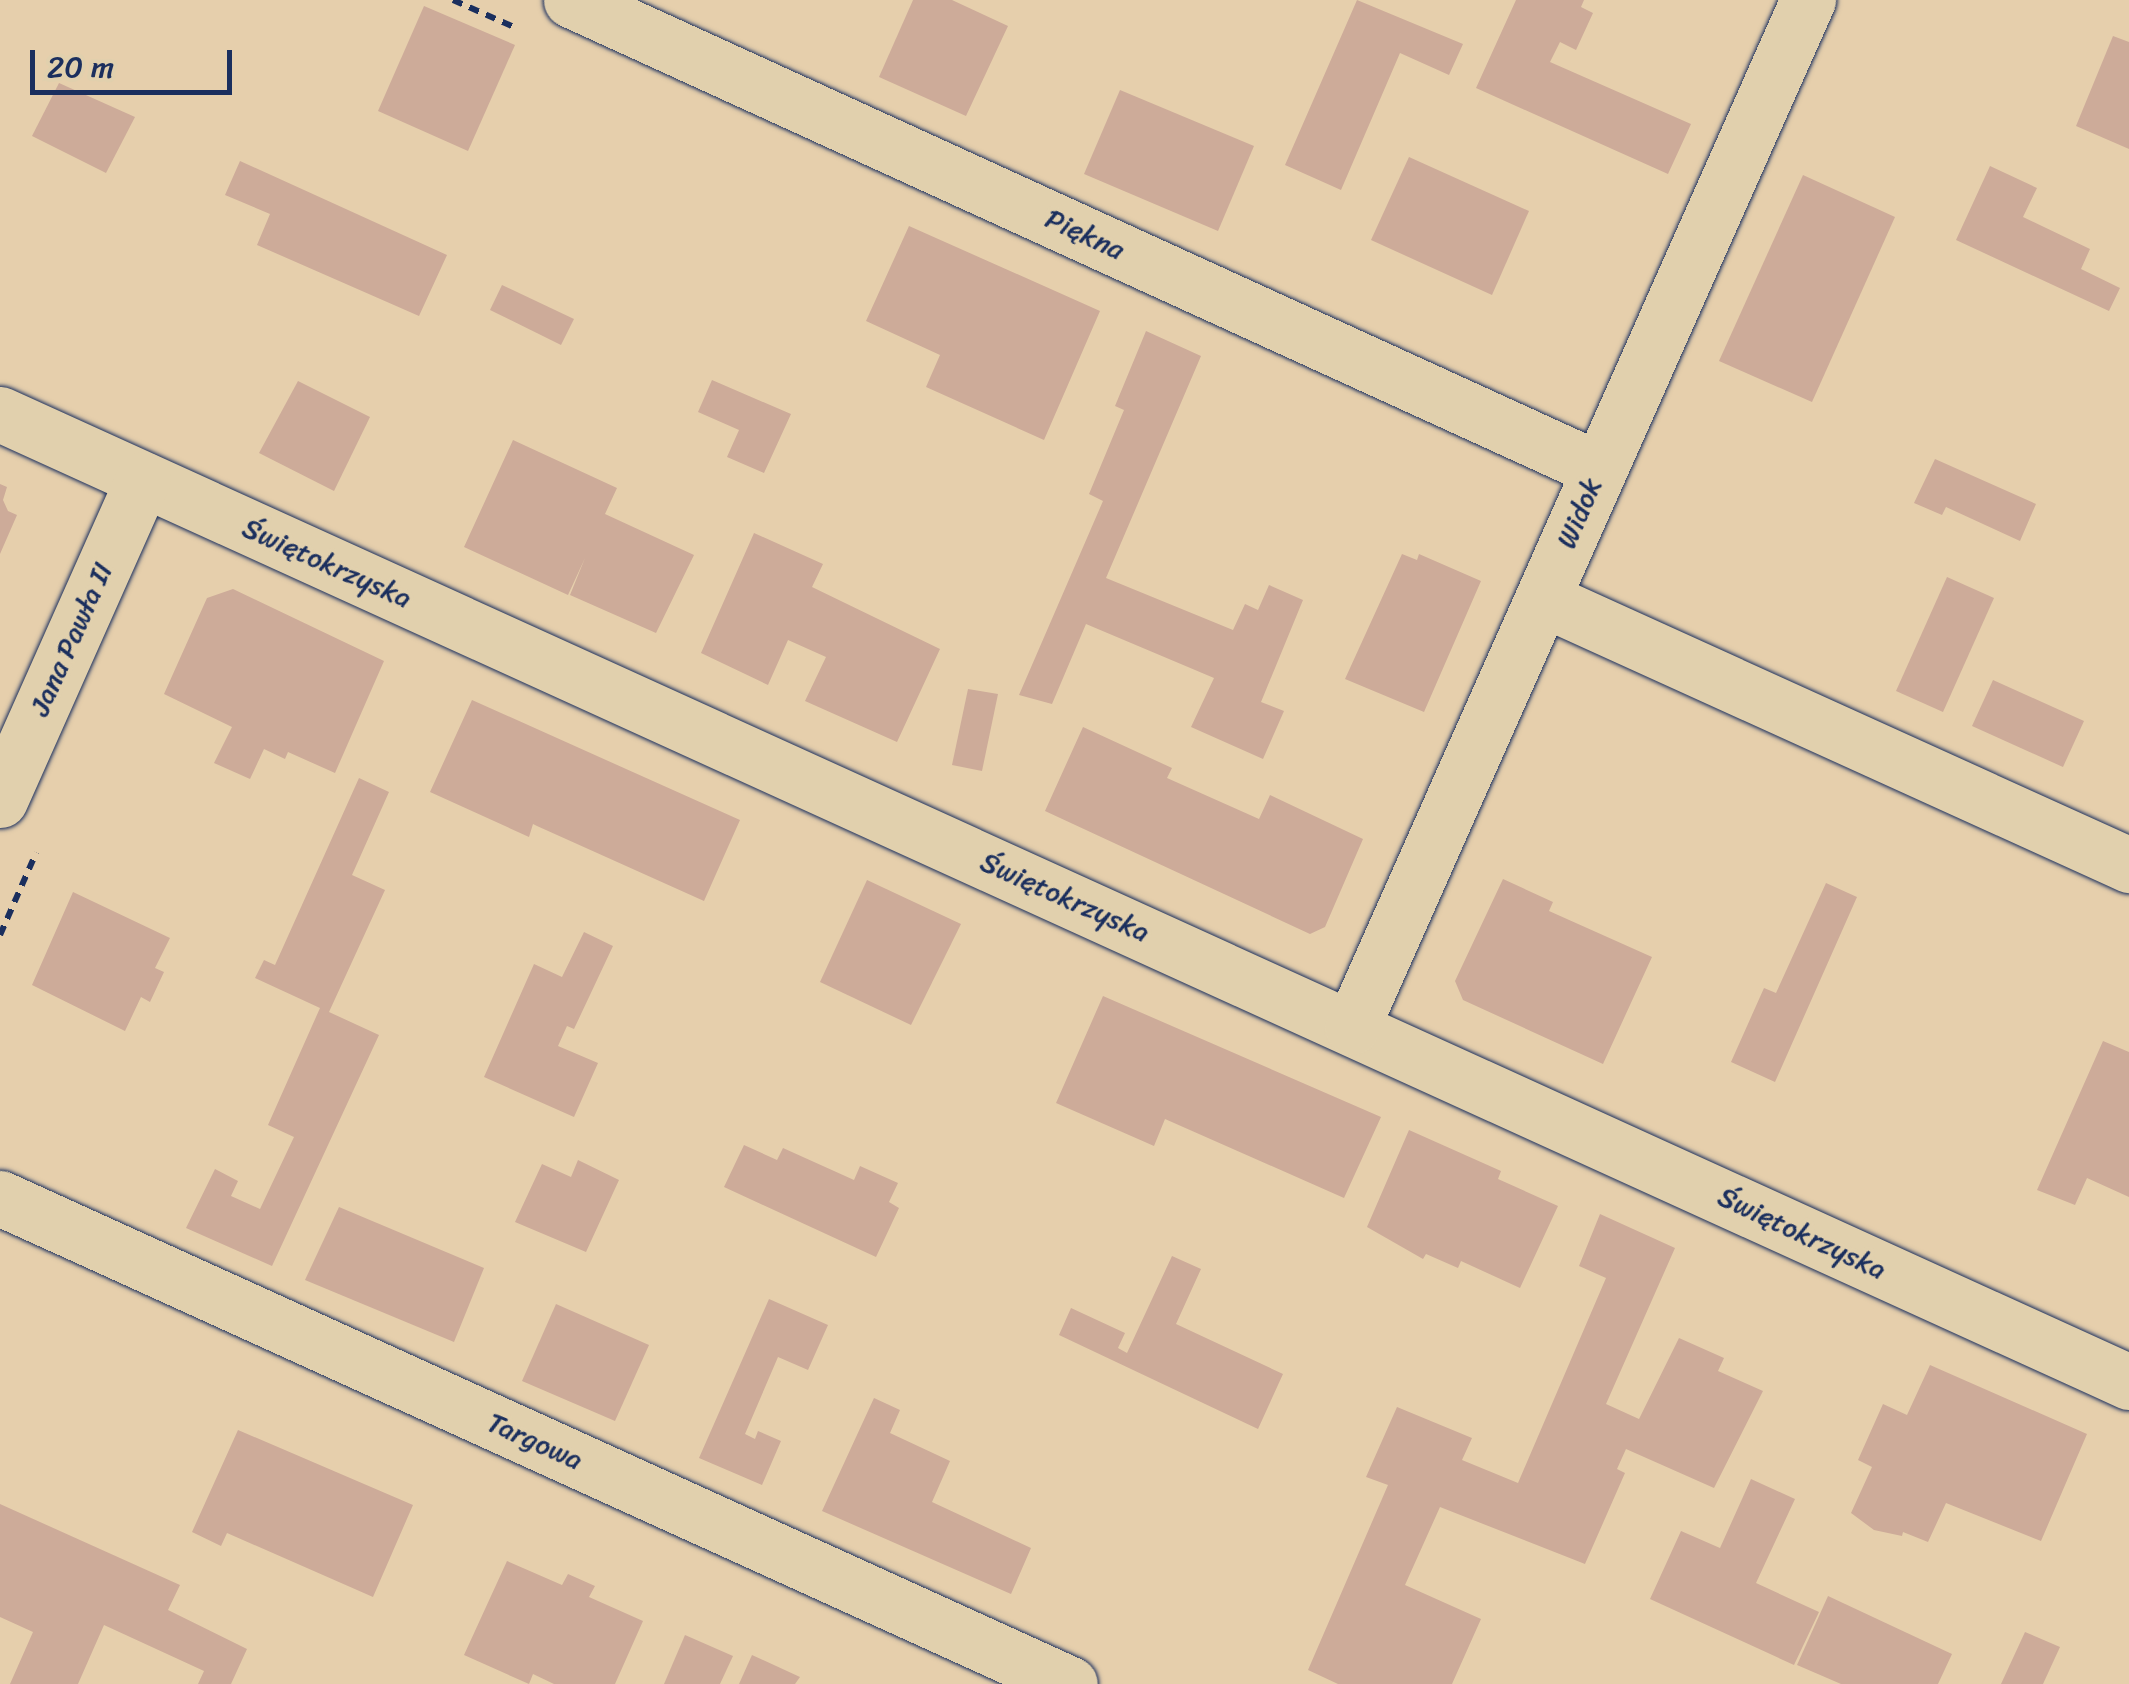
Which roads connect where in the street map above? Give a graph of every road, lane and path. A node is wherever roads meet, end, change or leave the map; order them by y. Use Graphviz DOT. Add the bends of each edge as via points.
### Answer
graph roads {
  1 [pos="571,0"];
  2 [pos="1808,0"];
  3 [pos="0,414"];
  4 [pos="1598,469"];
  5 [pos="143,479"];
  6 [pos="1543,599"];
  7 [pos="0,800"];
  8 [pos="2129,865"];
  9 [pos="1352,1027"];
  10 [pos="0,1198"];
  11 [pos="2129,1382"];
  12 [pos="1070,1684"];
  1 -- 4 [label="street, Piękna"];
  2 -- 4 [label="street, Widok"];
  3 -- 5 [label="street, Świętokrzyska"];
  4 -- 6 [label="street, Widok"];
  5 -- 7 [label="street, Jana Pawła II"];
  5 -- 9 [label="street, Świętokrzyska"];
  6 -- 8 [label="street"];
  6 -- 9 [label="street, Widok"];
  9 -- 11 [label="street, Świętokrzyska"];
  10 -- 12 [label="street, Targowa"];
}
